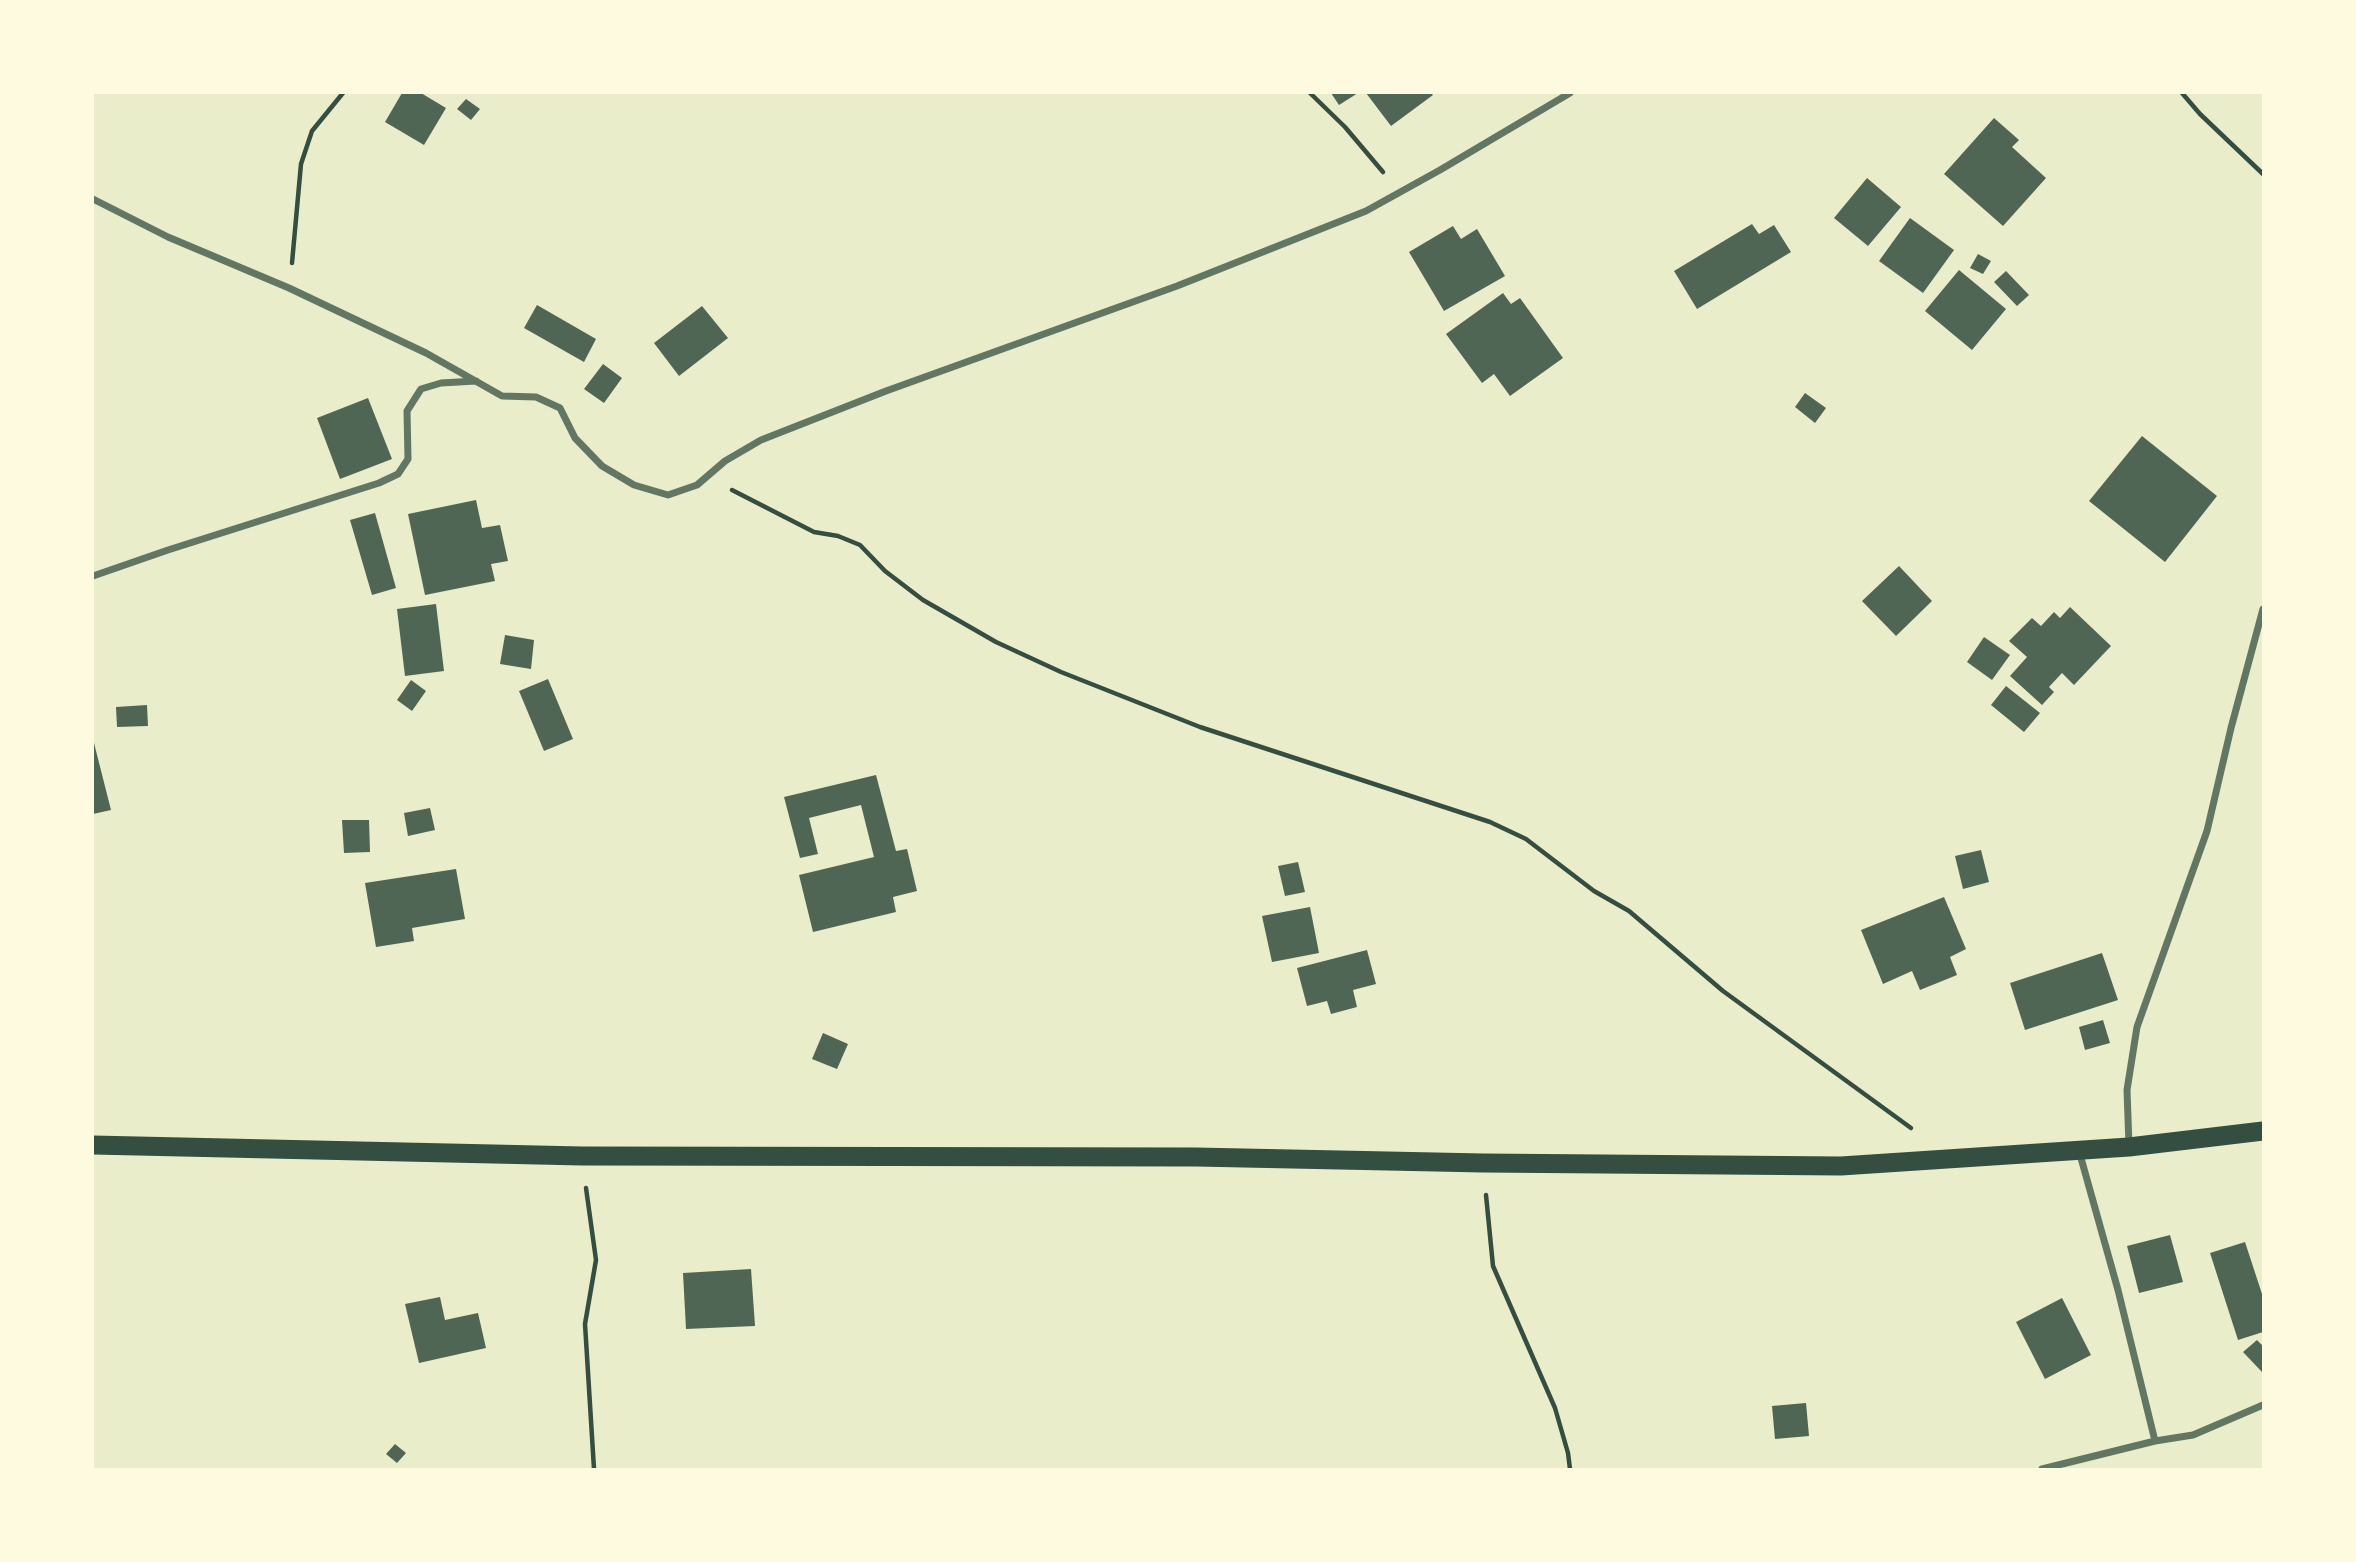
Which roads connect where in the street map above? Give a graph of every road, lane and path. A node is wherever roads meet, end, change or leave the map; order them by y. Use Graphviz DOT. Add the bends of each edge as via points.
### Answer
graph roads {
  1 [pos="343,93"];
  2 [pos="1310,93"];
  3 [pos="1570,93"];
  4 [pos="2182,93"];
  5 [pos="2263,174"];
  6 [pos="1399,193"];
  7 [pos="93,199"];
  8 [pos="289,288"];
  9 [pos="477,381"];
  10 [pos="706,476"];
  11 [pos="93,576"];
  12 [pos="2263,609"];
  13 [pos="2263,1131"];
  14 [pos="93,1145"];
  15 [pos="2129,1147"];
  16 [pos="2079,1150"];
  17 [pos="582,1156"];
  18 [pos="1951,1158"];
  19 [pos="1483,1163"];
  20 [pos="2263,1405"];
  21 [pos="2155,1441"];
  22 [pos="594,1469"];
  23 [pos="1570,1469"];
  24 [pos="2042,1469"];
  1 -- 8 [label="path" via="312,131 301,164"];
  2 -- 6 [label="path" via="1367,151"];
  3 -- 6 [label="street"];
  4 -- 5 [label="path"];
  6 -- 10 [label="street" via="1366,211 1177,286 761,440"];
  7 -- 8 [label="street" via="168,237"];
  8 -- 9 [label="street"];
  9 -- 10 [label="street" via="502,396 536,397 560,408 575,438 602,466 634,485 667,495 697,485"];
  9 -- 11 [label="street" via="421,389 407,411 408,459 398,474"];
  10 -- 18 [label="path" via="814,532 860,545 923,600 1061,672 1200,727 1490,822 1526,839 1594,891 1629,911 1723,991"];
  12 -- 15 [label="street" via="2207,831 2137,1027 2127,1090"];
  13 -- 15 [label="highway"];
  14 -- 17 [label="highway"];
  15 -- 16 [label="highway"];
  16 -- 18 [label="highway"];
  16 -- 21 [label="street"];
  17 -- 19 [label="highway" via="1196,1157"];
  17 -- 22 [label="path" via="596,1260 585,1324"];
  18 -- 19 [label="highway" via="1842,1166"];
  19 -- 23 [label="path" via="1493,1266 1555,1408"];
  20 -- 21 [label="street" via="2193,1435"];
  21 -- 24 [label="street"];
}
